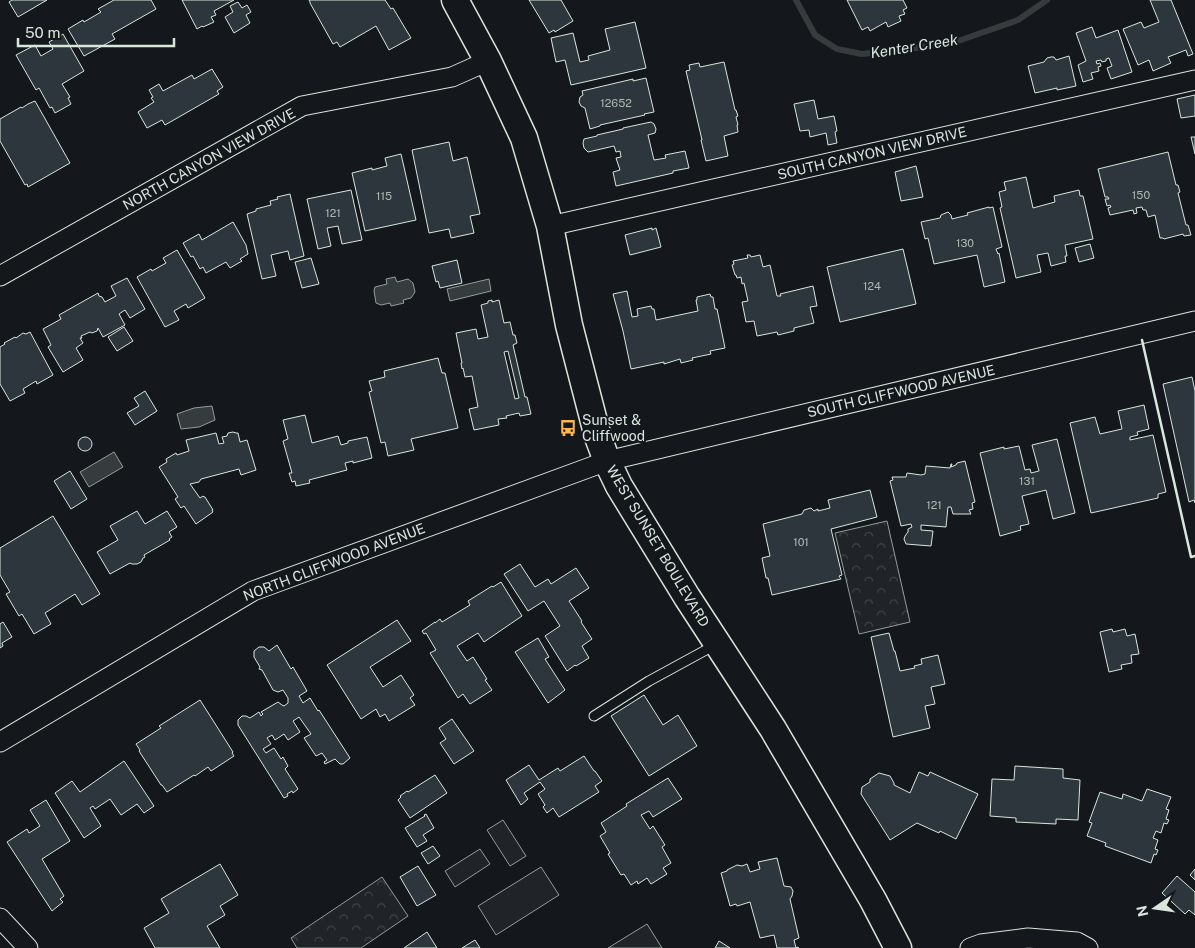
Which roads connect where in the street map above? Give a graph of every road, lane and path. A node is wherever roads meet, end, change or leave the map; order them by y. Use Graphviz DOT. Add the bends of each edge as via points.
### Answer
graph roads {
  1 [pos="455,0"];
  2 [pos="488,61"];
  3 [pos="1195,80"];
  4 [pos="550,226"];
  5 [pos="0,276"];
  6 [pos="1195,321"];
  7 [pos="607,461"];
  8 [pos="717,643"];
  9 [pos="594,716"];
  10 [pos="0,742"];
  11 [pos="0,918"];
  12 [pos="28,948"];
  13 [pos="898,948"];
  14 [pos="970,948"];
  15 [pos="1088,948"];
  1 -- 2 [label="main road, WEST SUNSET BOULEVARD"];
  2 -- 4 [label="main road, WEST SUNSET BOULEVARD" via="524,138"];
  2 -- 5 [label="street, NORTH CANYON VIEW DRIVE" via="452,77 302,106"];
  3 -- 4 [label="street, SOUTH CANYON VIEW DRIVE"];
  4 -- 7 [label="main road, WEST SUNSET BOULEVARD" via="569,325"];
  6 -- 7 [label="street, SOUTH CLIFFWOOD AVENUE"];
  7 -- 8 [label="main road, WEST SUNSET BOULEVARD"];
  7 -- 10 [label="street, NORTH CLIFFWOOD AVENUE" via="253,590"];
  8 -- 9 [label="lane"];
  8 -- 13 [label="main road, WEST SUNSET BOULEVARD" via="773,729"];
  11 -- 12 [label="street"];
  14 -- 15 [label="street" via="1028,938 1077,942"];
}
